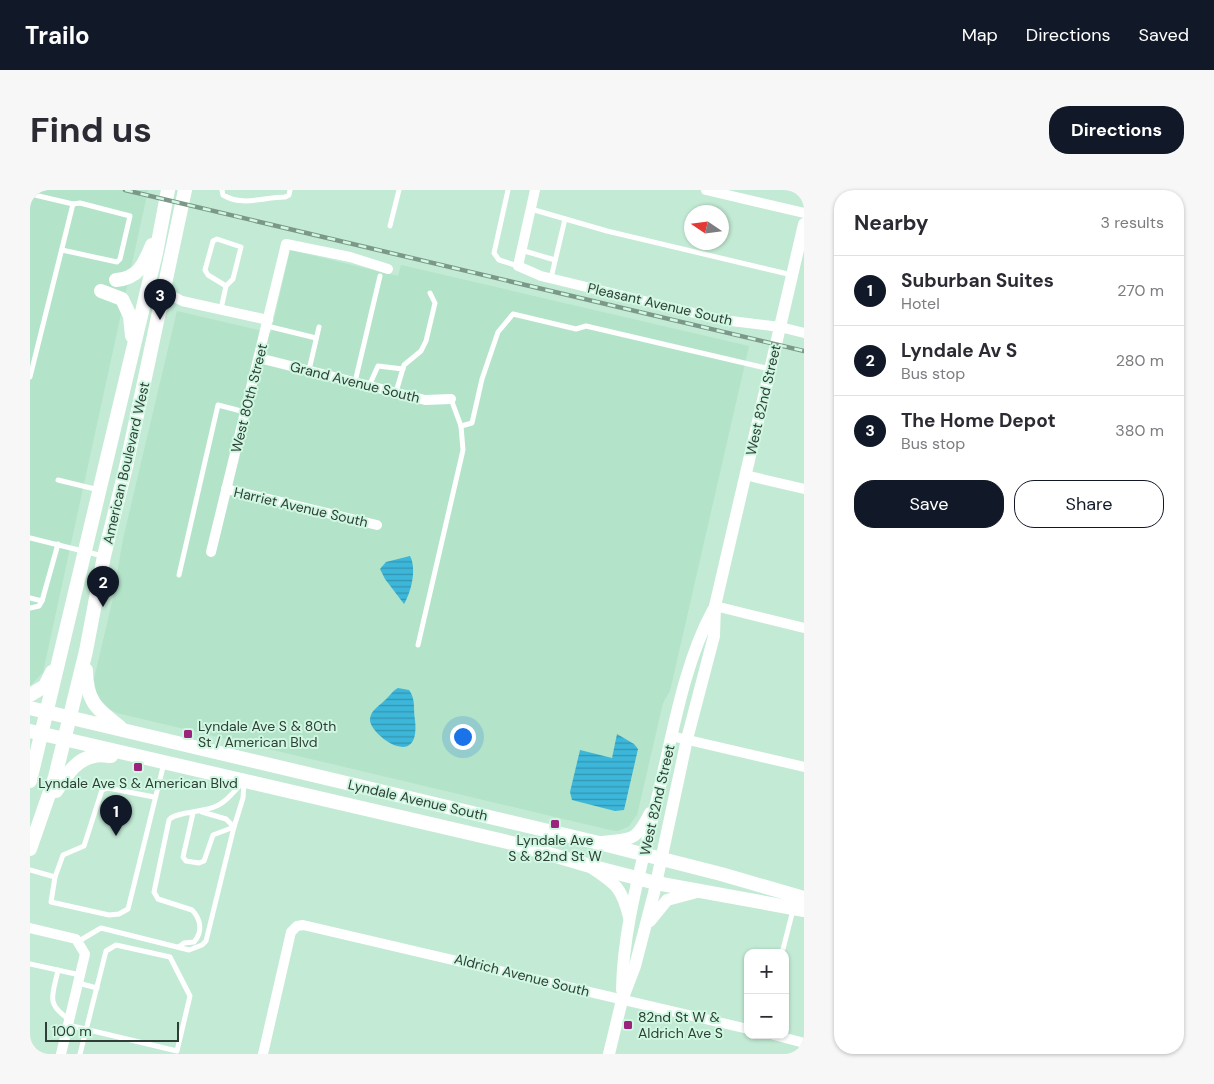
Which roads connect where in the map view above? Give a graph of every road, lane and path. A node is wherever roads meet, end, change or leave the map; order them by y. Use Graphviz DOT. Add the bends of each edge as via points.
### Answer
graph roads {
  1 [pos="168,190"];
  2 [pos="186,190"];
  3 [pos="222,190"];
  4 [pos="290,190"];
  5 [pos="399,190"];
  6 [pos="508,190"];
  7 [pos="535,190"];
  8 [pos="706,190"];
  9 [pos="30,194"];
  10 [pos="73,204"];
  11 [pos="531,209"];
  12 [pos="804,213"];
  13 [pos="163,216"];
  14 [pos="565,219"];
  15 [pos="804,224"];
  16 [pos="390,226"];
  17 [pos="62,250"];
  18 [pos="521,250"];
  19 [pos="555,260"];
  20 [pos="518,266"];
  21 [pos="384,273"];
  22 [pos="792,275"];
  23 [pos="551,279"];
  24 [pos="116,280"];
  25 [pos="226,286"];
  26 [pos="102,291"];
  27 [pos="430,293"];
  28 [pos="162,297"];
  29 [pos="221,310"];
  30 [pos="267,323"];
  31 [pos="318,326"];
  32 [pos="780,327"];
  33 [pos="804,333"];
  34 [pos="316,338"];
  35 [pos="133,347"];
  36 [pos="259,358"];
  37 [pos="403,369"];
  38 [pos="770,369"];
  39 [pos="309,370"];
  40 [pos="30,377"];
  41 [pos="355,382"];
  42 [pos="369,386"];
  43 [pos="396,392"];
  44 [pos="452,399"];
  45 [pos="246,412"];
  46 [pos="461,426"];
  47 [pos="746,475"];
  48 [pos="58,480"];
  49 [pos="226,489"];
  50 [pos="804,489"];
  51 [pos="101,490"];
  52 [pos="377,525"];
  53 [pos="30,539"];
  54 [pos="58,544"];
  55 [pos="86,552"];
  56 [pos="211,552"];
  57 [pos="104,556"];
  58 [pos="179,575"];
  59 [pos="30,598"];
  60 [pos="42,600"];
  61 [pos="715,606"];
  62 [pos="30,608"];
  63 [pos="804,628"];
  64 [pos="418,645"];
  65 [pos="64,646"];
  66 [pos="86,651"];
  67 [pos="30,695"];
  68 [pos="30,708"];
  69 [pos="48,712"];
  70 [pos="69,717"];
  71 [pos="124,730"];
  72 [pos="36,732"];
  73 [pos="671,736"];
  74 [pos="64,739"];
  75 [pos="687,739"];
  76 [pos="123,752"];
  77 [pos="164,762"];
  78 [pos="804,767"];
  79 [pos="30,781"];
  80 [pos="244,781"];
  81 [pos="154,797"];
  82 [pos="658,797"];
  83 [pos="47,804"];
  84 [pos="202,812"];
  85 [pos="193,813"];
  86 [pos="234,827"];
  87 [pos="595,842"];
  88 [pos="30,849"];
  89 [pos="644,856"];
  90 [pos="662,860"];
  91 [pos="590,866"];
  92 [pos="30,870"];
  93 [pos="55,877"];
  94 [pos="639,878"];
  95 [pos="656,883"];
  96 [pos="697,892"];
  97 [pos="804,898"];
  98 [pos="799,909"];
  99 [pos="629,921"];
  100 [pos="30,928"];
  101 [pos="645,929"];
  102 [pos="80,942"];
  103 [pos="180,946"];
  104 [pos="784,949"];
  105 [pos="30,964"];
  106 [pos="58,970"];
  107 [pos="79,979"];
  108 [pos="97,988"];
  109 [pos="622,1000"];
  110 [pos="69,1022"];
  111 [pos="744,1028"];
  112 [pos="86,1029"];
  113 [pos="789,1038"];
  114 [pos="804,1042"];
  115 [pos="61,1054"];
  116 [pos="80,1054"];
  117 [pos="265,1054"];
  118 [pos="609,1054"];
  1 -- 13 [label="main road, American Boulevard West"];
  2 -- 28 [label="main road, American Boulevard West"];
  3 -- 4 [label="lane" via="223,195 231,200 251,201 284,197"];
  5 -- 16 [label="lane"];
  6 -- 20 [label="lane" via="494,253 499,260"];
  7 -- 11 [label="street"];
  8 -- 12 [label="street"];
  9 -- 10 [label="lane"];
  10 -- 17 [label="lane"];
  10 -- 17 [label="lane" via="130,216 120,259 117,262"];
  11 -- 14 [label="lane"];
  11 -- 18 [label="street"];
  13 -- 24 [label="main road" via="138,274"];
  13 -- 35 [label="main road, American Boulevard West"];
  14 -- 19 [label="lane"];
  14 -- 22 [label="lane"];
  15 -- 22 [label="street, West 82nd Street"];
  17 -- 40 [label="lane"];
  18 -- 19 [label="lane"];
  18 -- 20 [label="street"];
  19 -- 23 [label="lane"];
  20 -- 23 [label="street, Pleasant Avenue South"];
  21 -- 30 [label="street, West 80th Street" via="350,257 286,244"];
  21 -- 41 [label="lane"];
  22 -- 32 [label="street, West 82nd Street"];
  23 -- 32 [label="street, Pleasant Avenue South" via="723,320"];
  25 -- 25 [label="lane" via="233,279 241,246 217,239 213,241 205,270"];
  25 -- 29 [label="lane"];
  26 -- 35 [label="main road" via="122,299 130,316"];
  27 -- 37 [label="lane" via="435,303 426,341"];
  28 -- 29 [label="street"];
  28 -- 57 [label="main road, American Boulevard West"];
  29 -- 30 [label="street"];
  30 -- 34 [label="lane"];
  30 -- 36 [label="street, West 80th Street"];
  31 -- 34 [label="lane"];
  32 -- 33 [label="street, Pleasant Avenue South"];
  32 -- 38 [label="street, West 82nd Street"];
  34 -- 39 [label="lane"];
  35 -- 51 [label="main road, American Boulevard West"];
  36 -- 39 [label="street, Grand Avenue South"];
  36 -- 45 [label="street, West 80th Street"];
  37 -- 42 [label="lane" via="378,366"];
  37 -- 43 [label="lane"];
  38 -- 46 [label="lane" via="586,326 576,329 513,314 498,332 472,423"];
  38 -- 47 [label="street, West 82nd Street"];
  39 -- 41 [label="street, Grand Avenue South"];
  41 -- 42 [label="street, Grand Avenue South"];
  42 -- 43 [label="street, Grand Avenue South"];
  43 -- 44 [label="street, Grand Avenue South" via="425,400"];
  44 -- 46 [label="lane"];
  45 -- 49 [label="street, West 80th Street"];
  45 -- 58 [label="lane" via="218,405"];
  46 -- 64 [label="lane" via="461,462"];
  47 -- 50 [label="street"];
  47 -- 61 [label="street, West 82nd Street"];
  48 -- 51 [label="lane"];
  49 -- 52 [label="street, Harriet Avenue South"];
  49 -- 56 [label="street, West 80th Street"];
  51 -- 55 [label="main road, American Boulevard West"];
  53 -- 54 [label="lane"];
  54 -- 55 [label="lane"];
  54 -- 60 [label="lane"];
  55 -- 57 [label="lane"];
  55 -- 65 [label="main road, American Boulevard West"];
  57 -- 66 [label="main road, American Boulevard West"];
  59 -- 60 [label="lane"];
  60 -- 62 [label="lane" via="39,606"];
  61 -- 63 [label="street"];
  61 -- 73 [label="street, West 82nd Street" via="700,634"];
  61 -- 75 [label="street, West 82nd Street" via="714,636"];
  65 -- 67 [label="main road" via="45,686"];
  65 -- 69 [label="main road, American Boulevard West"];
  66 -- 70 [label="main road, American Boulevard West"];
  66 -- 71 [label="main road" via="89,698 101,713"];
  68 -- 69 [label="main road, Lyndale Avenue South"];
  69 -- 70 [label="main road, Lyndale Avenue South"];
  69 -- 72 [label="main road, American Boulevard West"];
  70 -- 71 [label="main road, Lyndale Avenue South"];
  70 -- 74 [label="main road, American Boulevard West"];
  71 -- 87 [label="main road, Lyndale Avenue South"];
  72 -- 74 [label="main road, Lyndale Avenue South"];
  72 -- 79 [label="main road, American Boulevard West"];
  73 -- 75 [label="street"];
  73 -- 82 [label="street, West 82nd Street"];
  74 -- 76 [label="main road, Lyndale Avenue South"];
  74 -- 83 [label="main road, American Boulevard West"];
  75 -- 78 [label="street"];
  75 -- 90 [label="street, West 82nd Street"];
  76 -- 77 [label="main road, Lyndale Avenue South"];
  76 -- 83 [label="main road" via="83,758"];
  77 -- 80 [label="main road, Lyndale Avenue South"];
  77 -- 81 [label="lane"];
  80 -- 84 [label="lane" via="217,806"];
  80 -- 86 [label="lane" via="243,798"];
  80 -- 91 [label="main road, Lyndale Avenue South" via="512,843"];
  81 -- 93 [label="lane" via="108,788 102,790 87,840 79,849 63,855"];
  81 -- 93 [label="lane" via="128,909 109,915 51,902"];
  82 -- 87 [label="street" via="638,834 625,841"];
  82 -- 89 [label="street, West 82nd Street"];
  83 -- 88 [label="main road, American Boulevard West"];
  84 -- 85 [label="lane"];
  84 -- 86 [label="lane" via="226,819"];
  85 -- 86 [label="lane" via="183,855 186,861 202,862 213,835"];
  85 -- 103 [label="lane" via="176,815 169,820 154,892 158,900 192,910 197,915 199,936 194,942"];
  86 -- 103 [label="lane" via="206,941 189,950"];
  87 -- 89 [label="main road, Lyndale Avenue South"];
  89 -- 90 [label="main road, Lyndale Avenue South"];
  89 -- 94 [label="street, West 82nd Street"];
  90 -- 95 [label="street, West 82nd Street"];
  90 -- 97 [label="main road, Lyndale Avenue South"];
  91 -- 94 [label="main road, Lyndale Avenue South"];
  91 -- 99 [label="street" via="616,884 624,896"];
  92 -- 93 [label="lane"];
  94 -- 95 [label="main road, Lyndale Avenue South"];
  94 -- 99 [label="street, West 82nd Street"];
  95 -- 96 [label="main road, Lyndale Avenue South"];
  95 -- 101 [label="street, West 82nd Street"];
  96 -- 98 [label="main road, Lyndale Avenue South"];
  96 -- 101 [label="street" via="667,900"];
  98 -- 104 [label="lane"];
  99 -- 109 [label="street, West 82nd Street"];
  100 -- 102 [label="street"];
  101 -- 109 [label="street, West 82nd Street"];
  102 -- 103 [label="lane" via="101,928"];
  102 -- 107 [label="street" via="85,954"];
  105 -- 106 [label="lane"];
  106 -- 107 [label="lane"];
  106 -- 110 [label="lane" via="51,1002"];
  107 -- 108 [label="lane"];
  107 -- 110 [label="street"];
  108 -- 112 [label="lane"];
  108 -- 112 [label="lane" via="106,951 116,945 170,957 190,996 177,1051"];
  109 -- 111 [label="street, Aldrich Avenue South"];
  109 -- 117 [label="street, Aldrich Avenue South" via="303,925 291,932"];
  109 -- 118 [label="street, West 82nd Street"];
  110 -- 112 [label="lane"];
  110 -- 115 [label="street"];
  112 -- 116 [label="lane"];
  113 -- 114 [label="street"];
}
